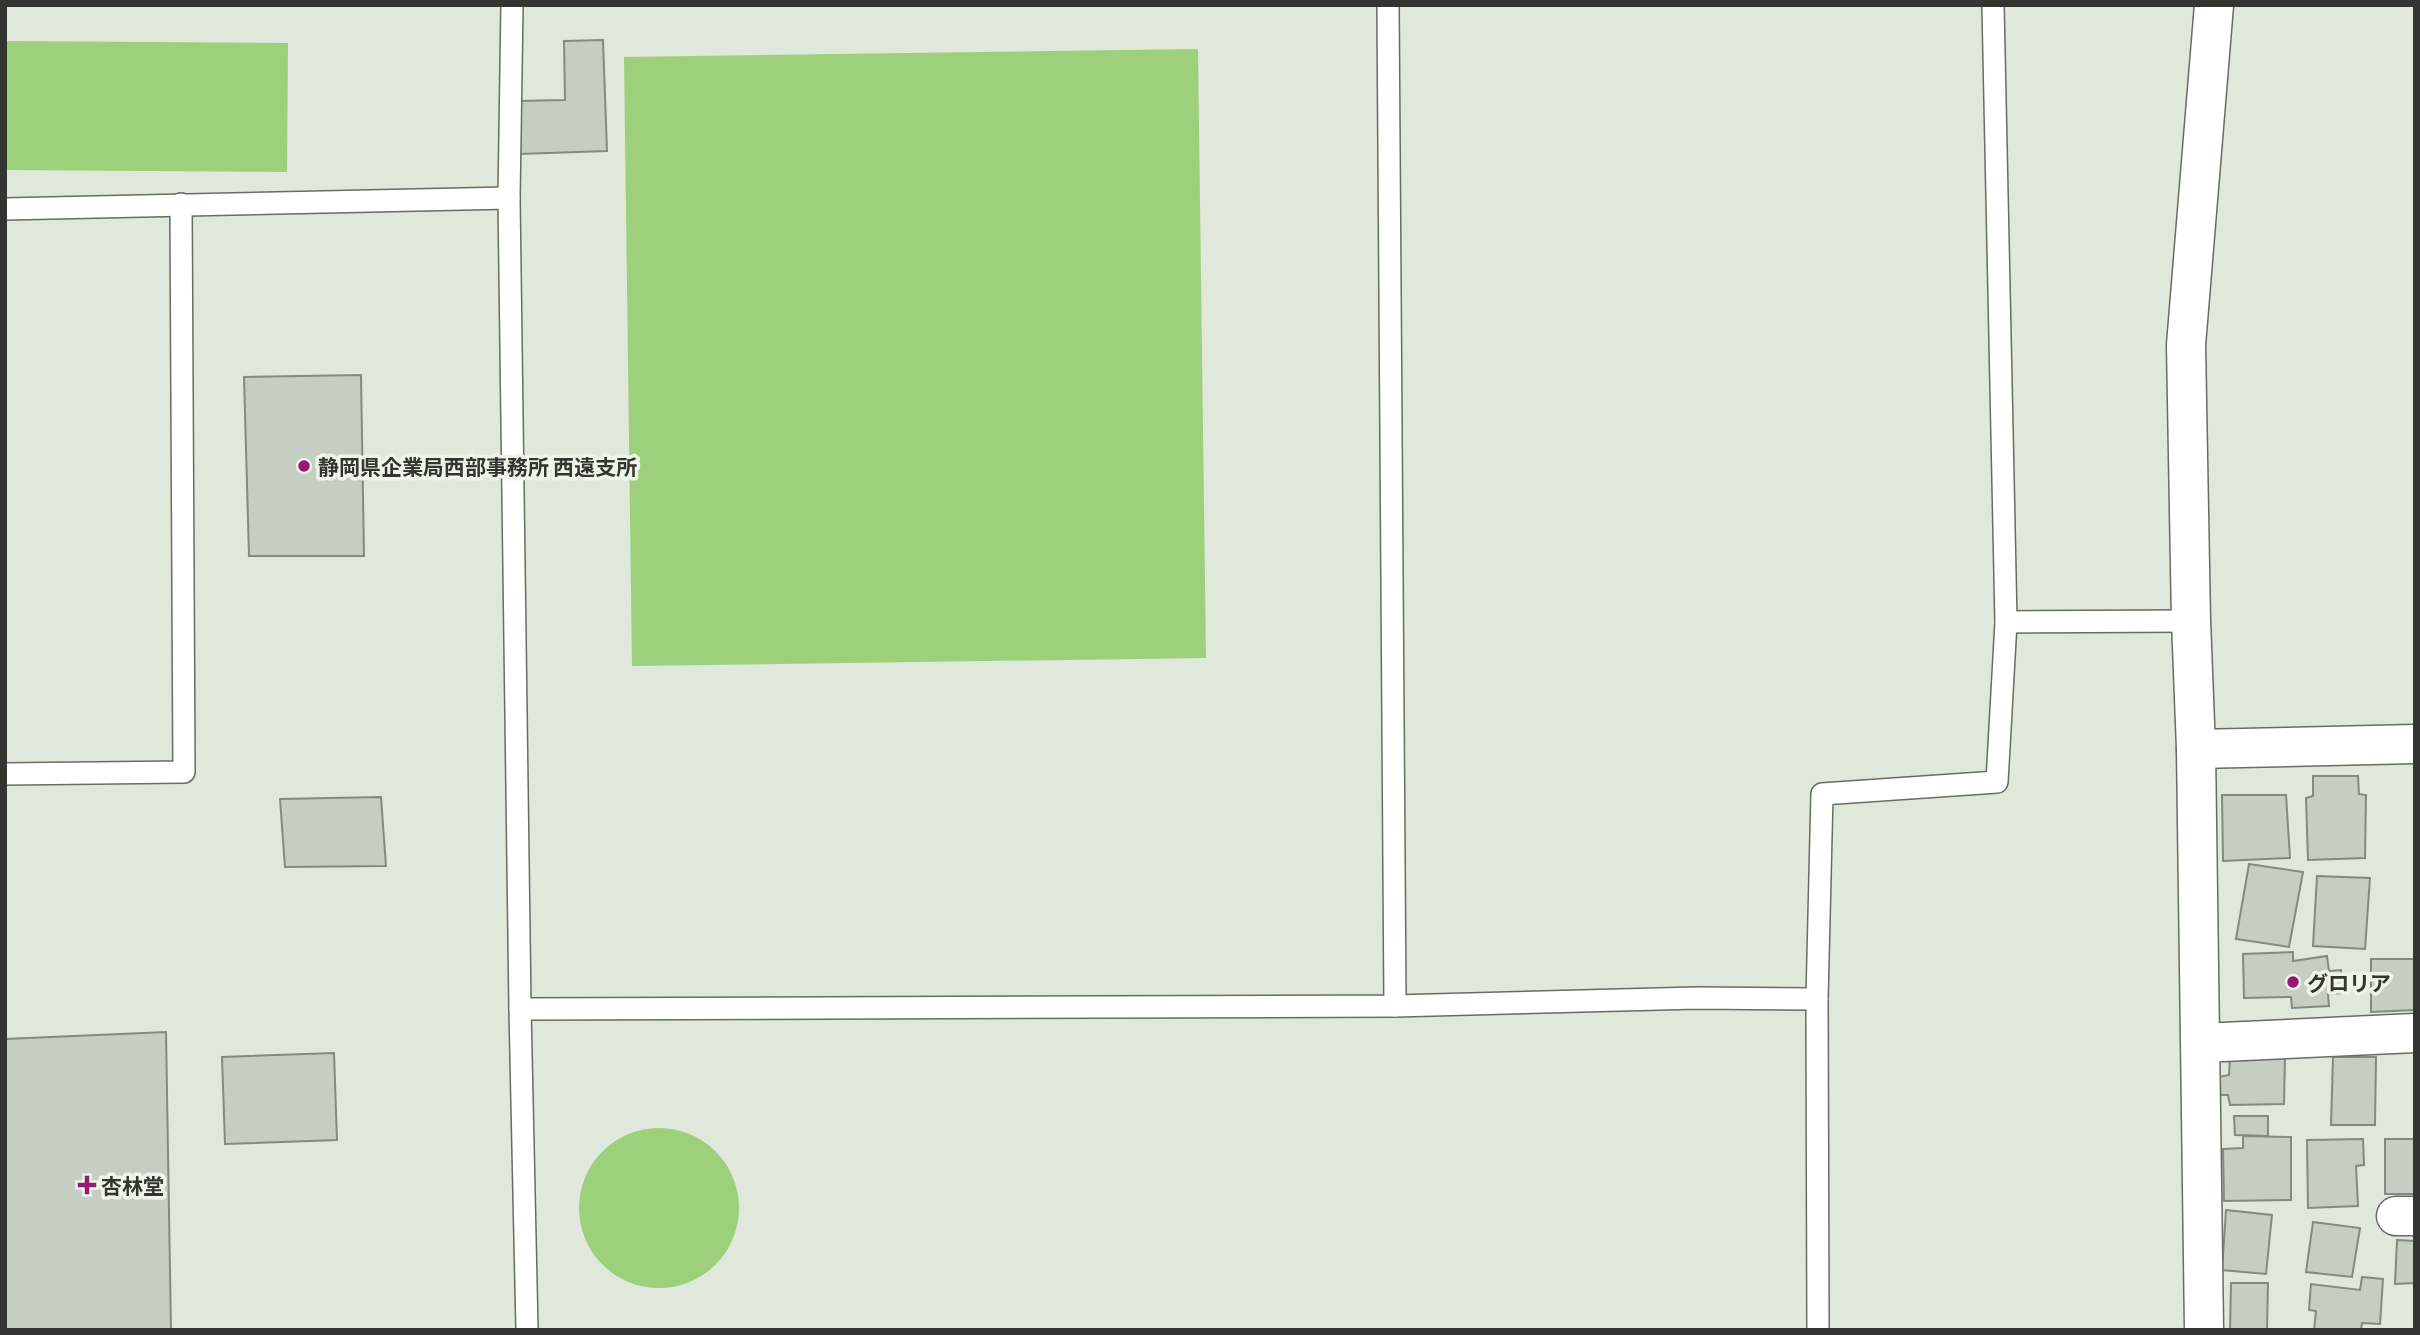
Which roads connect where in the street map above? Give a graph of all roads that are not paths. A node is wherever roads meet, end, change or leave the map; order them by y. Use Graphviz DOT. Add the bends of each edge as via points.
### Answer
graph roads {
  1 [pos="512,5"];
  2 [pos="1388,5"];
  3 [pos="1993,5"];
  4 [pos="2214,5"];
  5 [pos="509,198"];
  6 [pos="181,204"];
  7 [pos="5,209"];
  8 [pos="2191,621"];
  9 [pos="2006,622"];
  10 [pos="2415,744"];
  11 [pos="2196,749"];
  12 [pos="5,774"];
  13 [pos="1817,999"];
  14 [pos="1395,1006"];
  15 [pos="520,1009"];
  16 [pos="2415,1033"];
  17 [pos="2201,1043"];
  18 [pos="527,1330"];
  19 [pos="1818,1330"];
  20 [pos="2204,1330"];
  1 -- 5 [label="lane"];
  2 -- 14 [label="lane"];
  3 -- 9 [label="lane"];
  4 -- 8 [label="street" via="2186,345"];
  5 -- 6 [label="lane"];
  5 -- 15 [label="lane"];
  6 -- 7 [label="lane"];
  6 -- 12 [label="lane" via="184,772"];
  8 -- 9 [label="lane"];
  8 -- 11 [label="street"];
  9 -- 13 [label="lane" via="1997,782 1822,794"];
  10 -- 11 [label="street"];
  11 -- 17 [label="street"];
  13 -- 14 [label="lane"];
  13 -- 19 [label="lane"];
  14 -- 15 [label="lane"];
  15 -- 18 [label="lane"];
  16 -- 17 [label="street"];
  17 -- 20 [label="street"];
}
